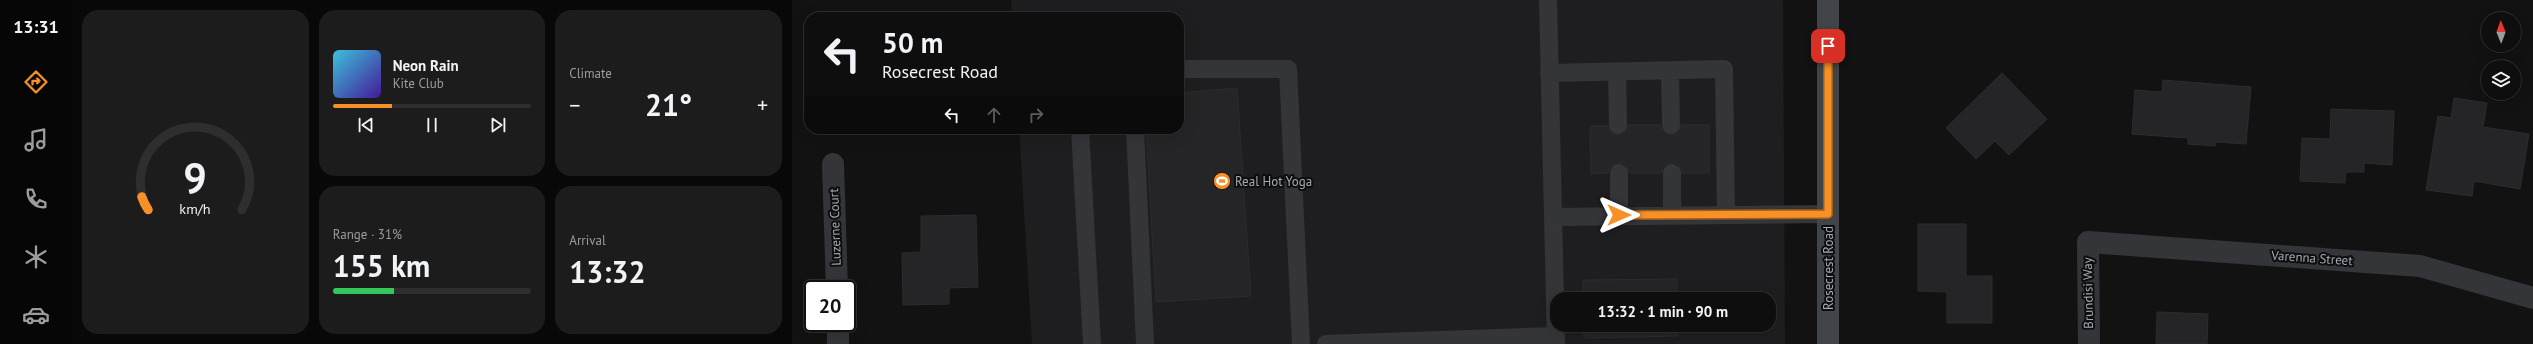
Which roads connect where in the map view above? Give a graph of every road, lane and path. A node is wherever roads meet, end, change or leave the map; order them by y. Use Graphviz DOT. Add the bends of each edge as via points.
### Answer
graph roads {
  1 [pos="1548,0"];
  2 [pos="1828,0"];
  3 [pos="1184,69"];
  4 [pos="1670,71"];
  5 [pos="1617,72"];
  6 [pos="1549,73"];
  7 [pos="1618,125"];
  8 [pos="1671,125"];
  9 [pos="1080,134"];
  10 [pos="1135,134"];
  11 [pos="833,164"];
  12 [pos="1619,173"];
  13 [pos="1672,173"];
  14 [pos="1726,214"];
  15 [pos="1828,214"];
  16 [pos="1619,215"];
  17 [pos="1672,215"];
  18 [pos="1553,217"];
  19 [pos="2088,242"];
  20 [pos="837,280"];
  21 [pos="2533,298"];
  22 [pos="838,332"];
  23 [pos="1556,340"];
  24 [pos="1484,341"];
  25 [pos="838,344"];
  26 [pos="1092,344"];
  27 [pos="1145,344"];
  28 [pos="1301,344"];
  29 [pos="1326,344"];
  30 [pos="1828,344"];
  31 [pos="2089,344"];
  1 -- 6 [label="lane"];
  2 -- 15 [label="main road, Rosecrest Road"];
  3 -- 28 [label="lane" via="1288,69"];
  4 -- 5 [label="lane"];
  4 -- 8 [label="lane"];
  4 -- 14 [label="lane" via="1724,70"];
  5 -- 6 [label="lane"];
  5 -- 7 [label="lane"];
  6 -- 18 [label="lane"];
  9 -- 26 [label="lane"];
  10 -- 27 [label="lane"];
  11 -- 20 [label="street, Luzerne Court"];
  12 -- 16 [label="lane"];
  13 -- 17 [label="lane"];
  14 -- 15 [label="lane"];
  14 -- 17 [label="lane"];
  15 -- 30 [label="main road, Rosecrest Road"];
  16 -- 17 [label="lane"];
  16 -- 18 [label="lane"];
  18 -- 23 [label="lane"];
  19 -- 21 [label="street, Varenna Street" via="2420,266"];
  19 -- 31 [label="street, Brundisi Way"];
  22 -- 25 [label="street"];
  23 -- 24 [label="lane"];
  24 -- 29 [label="lane"];
}
